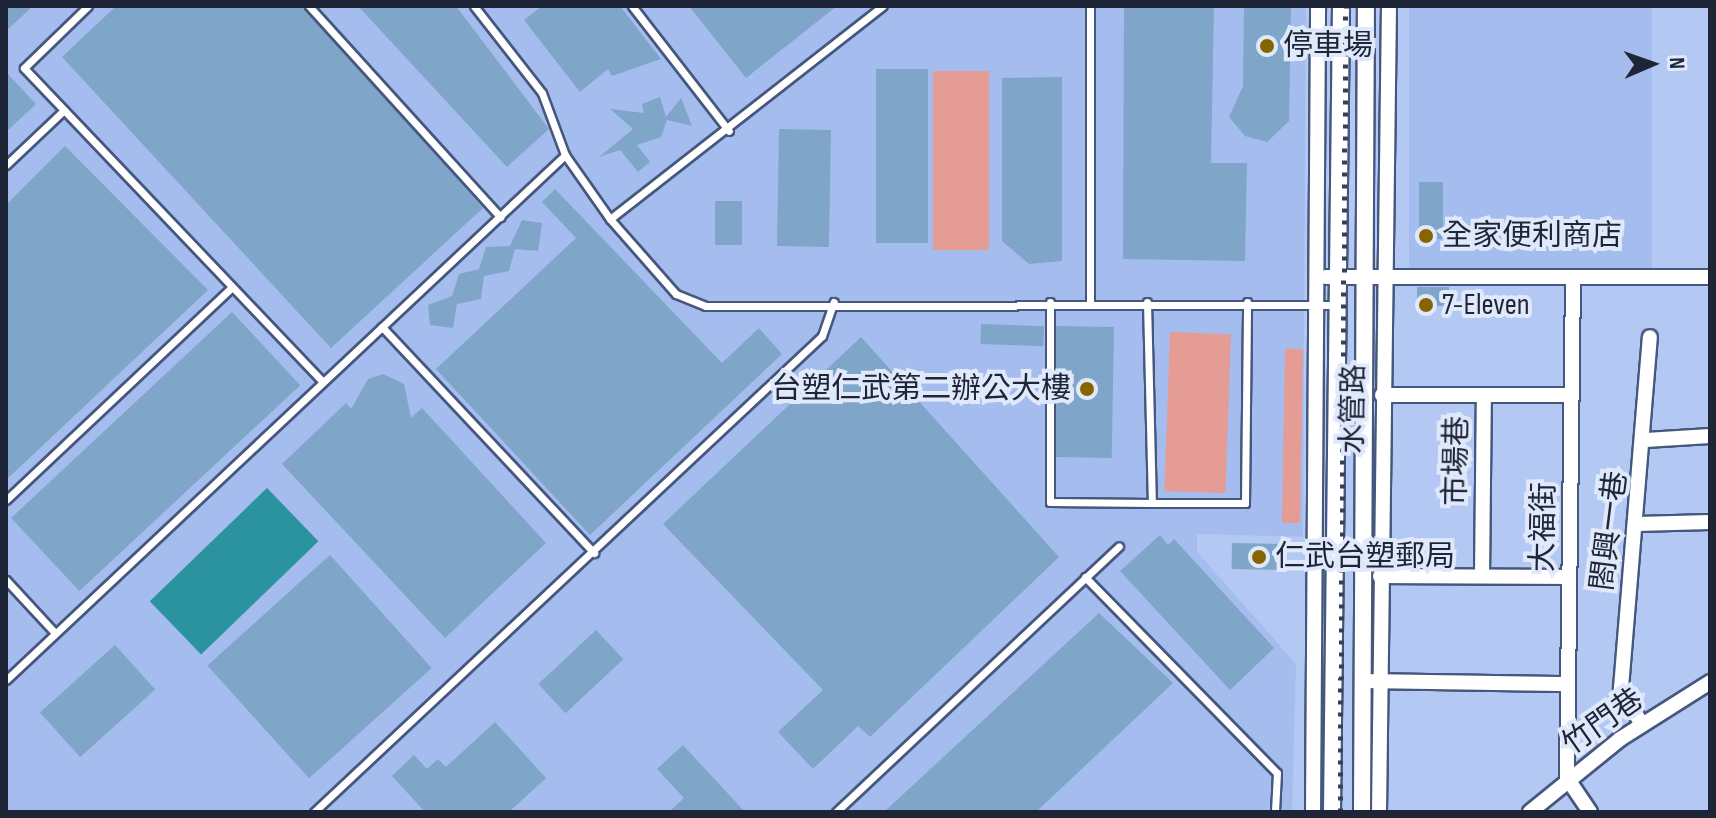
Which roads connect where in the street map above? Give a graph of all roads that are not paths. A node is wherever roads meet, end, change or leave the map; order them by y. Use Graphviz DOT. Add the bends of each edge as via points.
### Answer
graph roads {
  1 [pos="88,6"];
  2 [pos="309,6"];
  3 [pos="474,6"];
  4 [pos="632,6"];
  5 [pos="883,6"];
  6 [pos="1090,6"];
  7 [pos="1318,6"];
  8 [pos="1341,6"];
  9 [pos="1366,6"];
  10 [pos="1389,6"];
  11 [pos="61,113"];
  12 [pos="729,131"];
  13 [pos="565,155"];
  14 [pos="6,165"];
  15 [pos="500,217"];
  16 [pos="610,219"];
  17 [pos="1316,277"];
  18 [pos="1339,277"];
  19 [pos="1364,277"];
  20 [pos="1573,277"];
  21 [pos="1710,277"];
  22 [pos="1383,278"];
  23 [pos="231,288"];
  24 [pos="834,302"];
  25 [pos="1050,302"];
  26 [pos="1090,302"];
  27 [pos="1147,302"];
  28 [pos="1247,302"];
  29 [pos="1316,304"];
  30 [pos="1339,305"];
  31 [pos="382,327"];
  32 [pos="1650,337"];
  33 [pos="322,381"];
  34 [pos="1382,395"];
  35 [pos="1484,395"];
  36 [pos="1571,395"];
  37 [pos="1710,436"];
  38 [pos="1646,440"];
  39 [pos="6,500"];
  40 [pos="1152,503"];
  41 [pos="1710,522"];
  42 [pos="1637,524"];
  43 [pos="1119,546"];
  44 [pos="594,553"];
  45 [pos="1380,576"];
  46 [pos="1482,576"];
  47 [pos="1085,577"];
  48 [pos="1569,577"];
  49 [pos="6,580"];
  50 [pos="55,633"];
  51 [pos="6,680"];
  52 [pos="1372,681"];
  53 [pos="1710,682"];
  54 [pos="1568,684"];
  55 [pos="1642,725"];
  56 [pos="1567,778"];
  57 [pos="314,812"];
  58 [pos="836,812"];
  59 [pos="1275,812"];
  60 [pos="1313,812"];
  61 [pos="1332,812"];
  62 [pos="1362,812"];
  63 [pos="1379,812"];
  64 [pos="1530,812"];
  65 [pos="1590,812"];
  1 -- 11 [label="lane" via="24,68"];
  2 -- 15 [label="lane"];
  3 -- 13 [label="lane" via="542,93"];
  4 -- 12 [label="lane"];
  5 -- 12 [label="lane"];
  6 -- 26 [label="lane"];
  7 -- 17 [label="street, 水管路"];
  8 -- 18 [label="street, 水管路"];
  9 -- 19 [label="street, 水管路"];
  10 -- 22 [label="street, 水管路"];
  11 -- 14 [label="lane"];
  11 -- 23 [label="lane"];
  12 -- 16 [label="lane"];
  13 -- 15 [label="lane"];
  13 -- 16 [label="lane"];
  15 -- 31 [label="lane"];
  16 -- 24 [label="lane" via="676,294 706,306"];
  17 -- 18 [label="street"];
  17 -- 29 [label="street, 水管路"];
  18 -- 19 [label="street"];
  18 -- 30 [label="street, 水管路"];
  19 -- 22 [label="street"];
  19 -- 52 [label="street, 水管路"];
  20 -- 21 [label="street"];
  20 -- 22 [label="street"];
  20 -- 36 [label="street, 大福街"];
  22 -- 34 [label="street, 水管路"];
  23 -- 33 [label="lane"];
  23 -- 39 [label="lane"];
  24 -- 25 [label="lane"];
  24 -- 44 [label="lane" via="822,336"];
  25 -- 26 [label="lane"];
  25 -- 40 [label="lane" via="1050,502"];
  26 -- 27 [label="lane"];
  27 -- 28 [label="lane"];
  27 -- 40 [label="lane"];
  28 -- 29 [label="lane"];
  28 -- 40 [label="lane" via="1245,503"];
  29 -- 30 [label="lane"];
  29 -- 60 [label="street, 水管路"];
  30 -- 61 [label="street, 水管路"];
  31 -- 33 [label="lane"];
  31 -- 44 [label="lane"];
  32 -- 38 [label="street, 閤興一巷"];
  33 -- 50 [label="lane"];
  34 -- 35 [label="street"];
  34 -- 45 [label="street, 水管路"];
  35 -- 36 [label="street"];
  35 -- 46 [label="street, 市場巷"];
  36 -- 48 [label="street, 大福街"];
  37 -- 38 [label="street"];
  38 -- 42 [label="street, 閤興一巷"];
  41 -- 42 [label="street"];
  42 -- 55 [label="street, 閤興一巷" via="1621,688"];
  43 -- 47 [label="lane"];
  44 -- 57 [label="lane"];
  45 -- 46 [label="street"];
  45 -- 52 [label="street, 水管路"];
  46 -- 48 [label="street"];
  47 -- 58 [label="lane"];
  47 -- 59 [label="lane" via="1277,773"];
  48 -- 54 [label="street, 大福街"];
  49 -- 50 [label="lane"];
  50 -- 51 [label="lane"];
  52 -- 54 [label="street"];
  52 -- 62 [label="street, 水管路"];
  52 -- 63 [label="street, 水管路"];
  53 -- 55 [label="street, 竹門巷"];
  54 -- 56 [label="street, 大福街"];
  55 -- 56 [label="street, 竹門巷"];
  56 -- 64 [label="street, 竹門巷"];
  56 -- 65 [label="street"];
}
